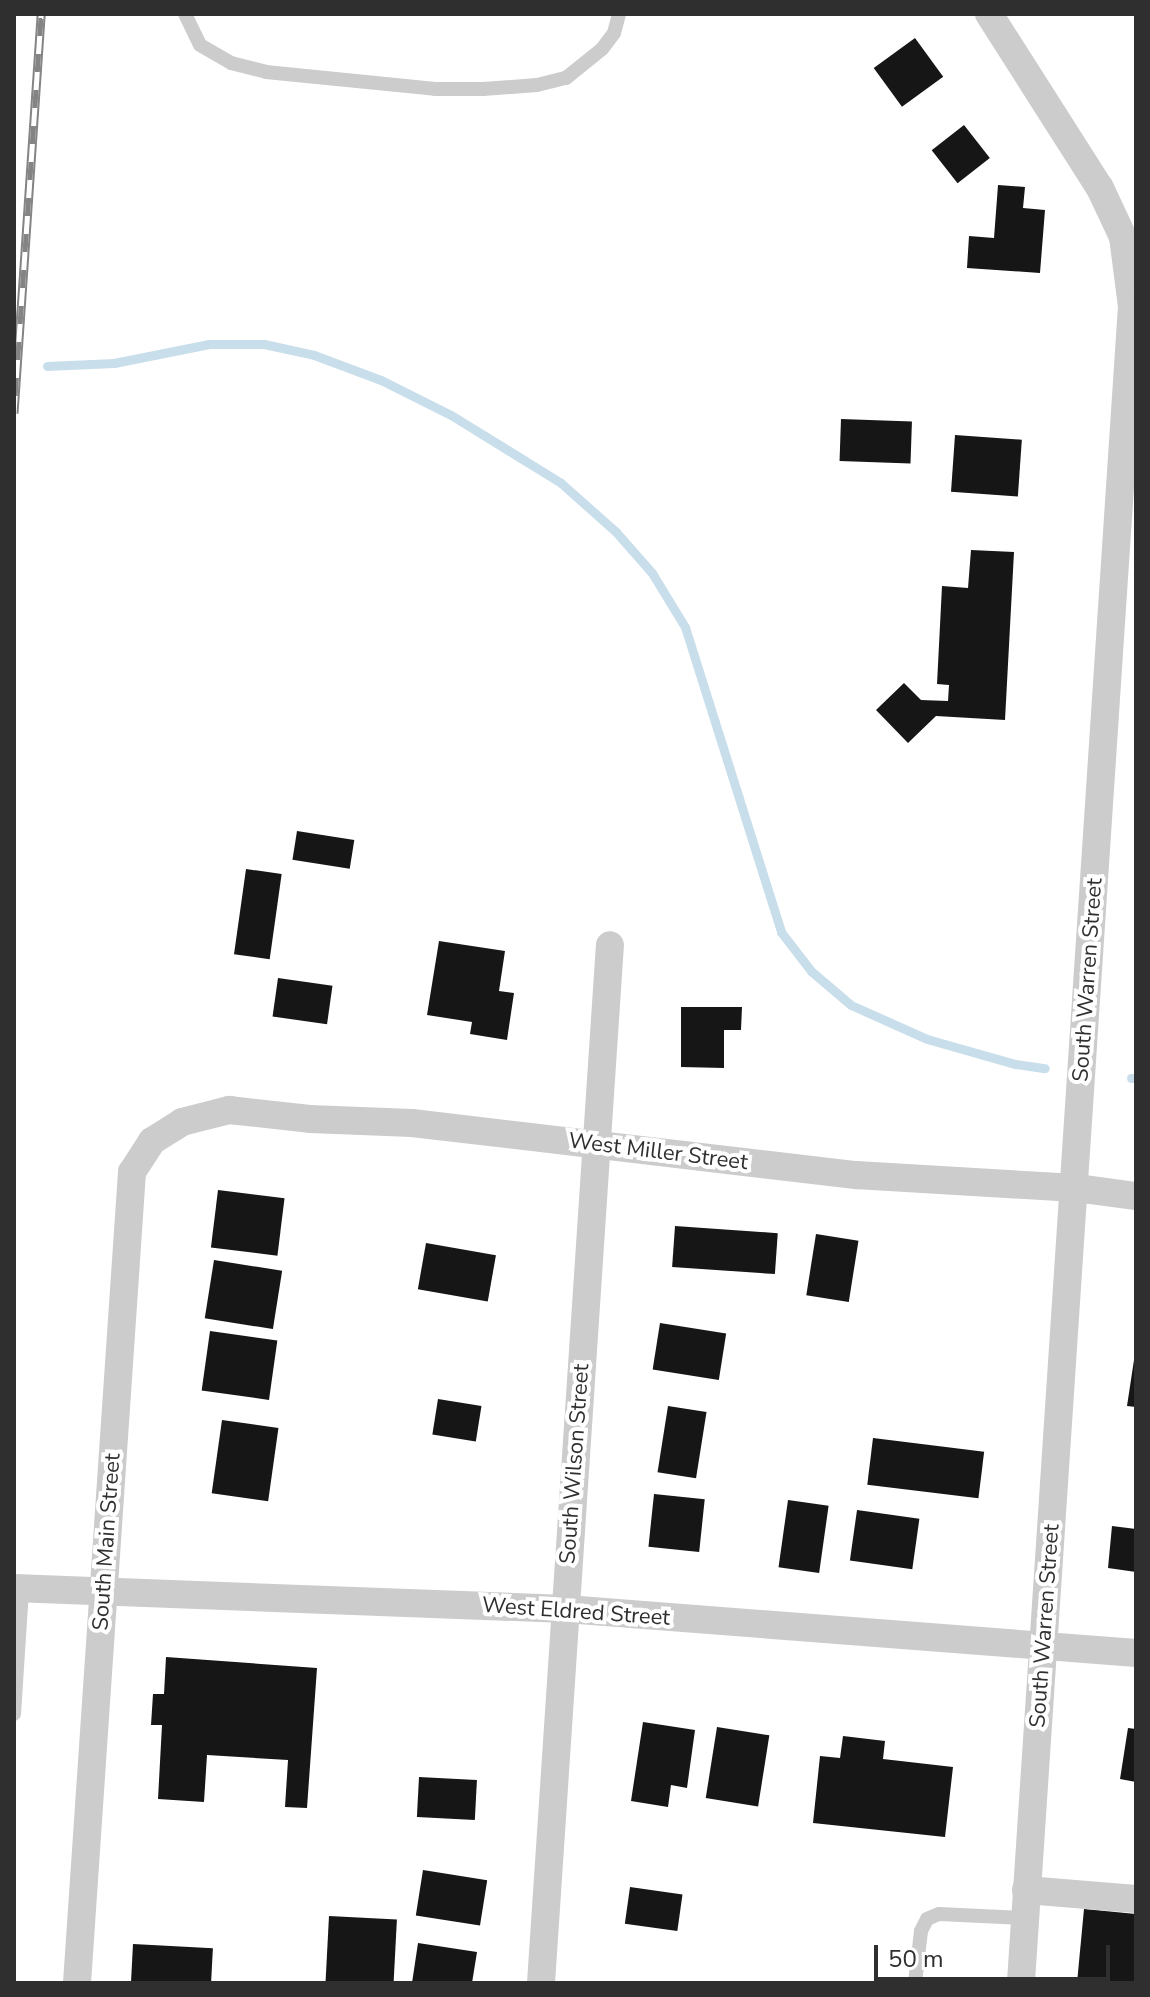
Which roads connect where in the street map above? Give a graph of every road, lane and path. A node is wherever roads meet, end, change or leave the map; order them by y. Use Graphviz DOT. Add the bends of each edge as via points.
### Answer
graph roads {
  1 [pos="185,14"];
  2 [pos="619,14"];
  3 [pos="989,14"];
  4 [pos="1129,476"];
  5 [pos="610,945"];
  6 [pos="182,1122"];
  7 [pos="597,1144"];
  8 [pos="1076,1188"];
  9 [pos="1136,1196"];
  10 [pos="18,1588"];
  11 [pos="103,1591"];
  12 [pos="566,1609"];
  13 [pos="1043,1647"];
  14 [pos="1136,1653"];
  15 [pos="14,1714"];
  16 [pos="1026,1890"];
  17 [pos="1136,1899"];
  18 [pos="1024,1918"];
  19 [pos="77,1983"];
  20 [pos="542,1983"];
  21 [pos="915,1983"];
  22 [pos="1021,1983"];
  1 -- 2 [label="lane" via="200,45 231,63 266,72 451,89 514,88 566,78 602,49"];
  3 -- 4 [label="street, South Warren Street" via="1100,188 1123,237 1132,306"];
  4 -- 8 [label="street, South Warren Street"];
  5 -- 7 [label="street, South Wilson Street"];
  6 -- 7 [label="street, West Miller Street" via="229,1110"];
  6 -- 11 [label="street, South Main Street" via="152,1141 132,1172"];
  7 -- 8 [label="street, West Miller Street" via="856,1175"];
  7 -- 12 [label="street, South Wilson Street"];
  8 -- 9 [label="street, West Miller Street"];
  8 -- 13 [label="street, South Warren Street"];
  10 -- 11 [label="street, West Eldred Street"];
  10 -- 15 [label="lane"];
  11 -- 12 [label="street, West Eldred Street"];
  11 -- 19 [label="street, South Main Street"];
  12 -- 13 [label="street, West Eldred Street"];
  12 -- 20 [label="street, South Wilson Street"];
  13 -- 14 [label="street, West Eldred Street"];
  13 -- 16 [label="street, South Warren Street"];
  16 -- 17 [label="street"];
  16 -- 18 [label="street, South Warren Street"];
  18 -- 21 [label="lane" via="939,1914 927,1919"];
  18 -- 22 [label="street, South Warren Street"];
}
